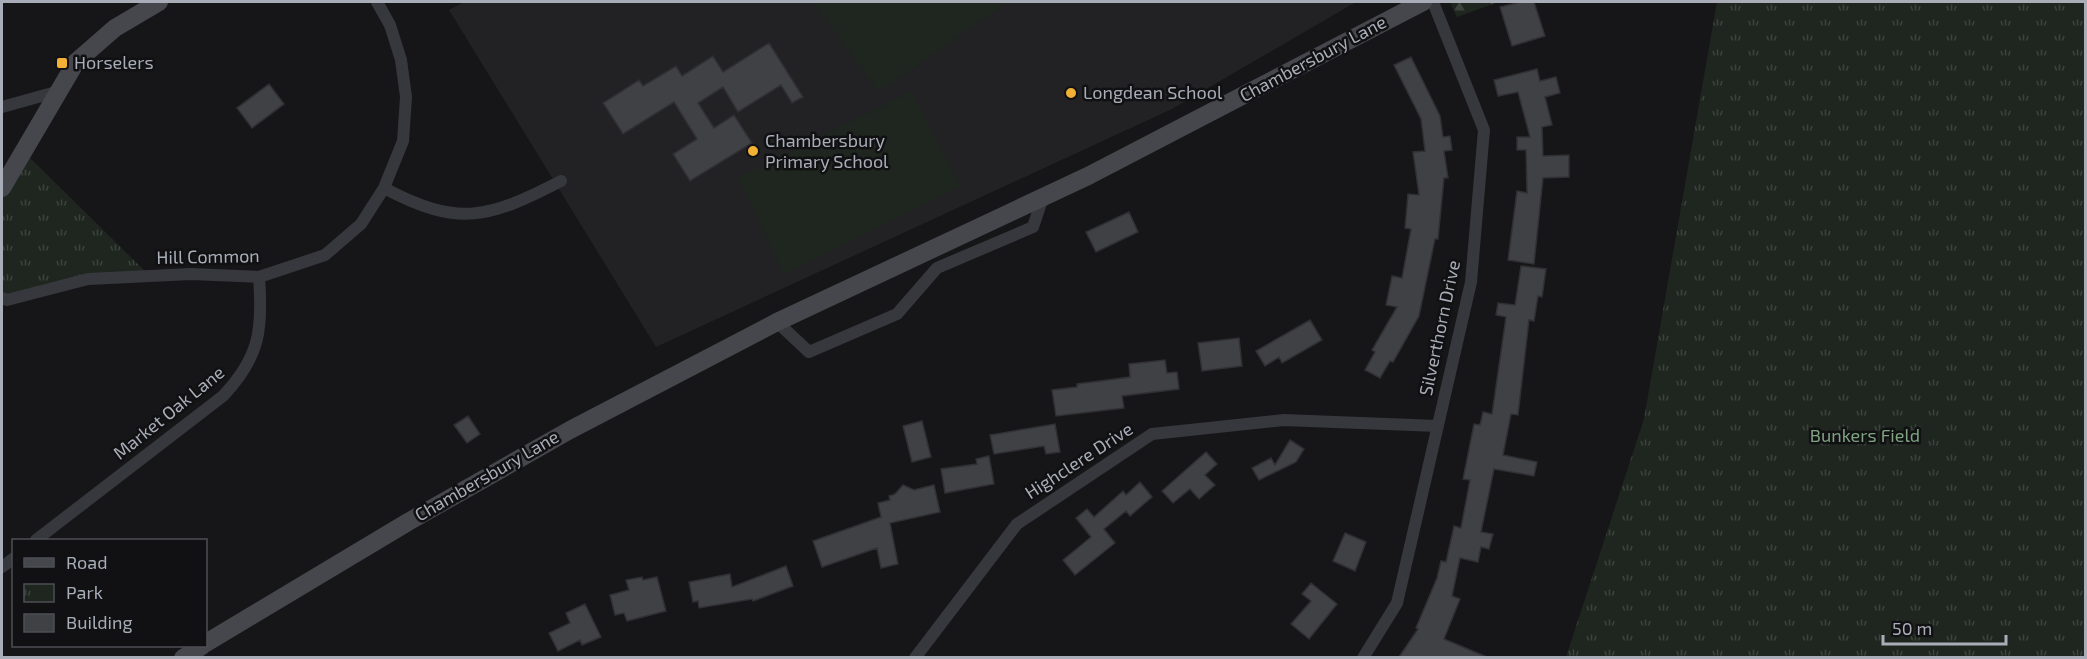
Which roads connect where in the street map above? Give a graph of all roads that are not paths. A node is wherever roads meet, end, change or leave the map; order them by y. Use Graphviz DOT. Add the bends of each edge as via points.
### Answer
graph roads {
  1 [pos="159,2"];
  2 [pos="377,2"];
  3 [pos="1423,2"];
  4 [pos="1433,2"];
  5 [pos="56,92"];
  6 [pos="2,107"];
  7 [pos="6,169"];
  8 [pos="561,181"];
  9 [pos="2,188"];
  10 [pos="384,188"];
  11 [pos="1043,197"];
  12 [pos="258,277"];
  13 [pos="2,298"];
  14 [pos="777,322"];
  15 [pos="1438,426"];
  16 [pos="37,539"];
  17 [pos="207,642"];
  18 [pos="199,647"];
  19 [pos="183,657"];
  20 [pos="915,657"];
  21 [pos="1363,657"];
  1 -- 5 [label="street" via="116,28 76,62"];
  2 -- 10 [label="street, Hill Common" via="401,60 406,96 403,141"];
  3 -- 11 [label="street, Chambersbury Lane"];
  4 -- 15 [label="street, Silverthorn Drive" via="1484,130 1471,282"];
  5 -- 6 [label="street"];
  5 -- 7 [label="street"];
  7 -- 9 [label="street"];
  8 -- 10 [label="street" via="486,214 444,214"];
  10 -- 12 [label="street, Hill Common" via="361,224 325,255"];
  11 -- 14 [label="street, Chambersbury Lane"];
  11 -- 14 [label="street" via="1033,227 937,268 897,314 809,352"];
  12 -- 13 [label="street, Hill Common" via="191,274 88,279 7,300"];
  12 -- 16 [label="street, Market Oak Lane" via="260,330 254,354 242,376 223,396"];
  14 -- 17 [label="street, Chambersbury Lane" via="570,430"];
  15 -- 20 [label="street, Highclere Drive" via="1284,420 1152,434 1017,524"];
  15 -- 21 [label="street, Silverthorn Drive" via="1397,603"];
  18 -- 19 [label="street, Chambersbury Lane"];
}
